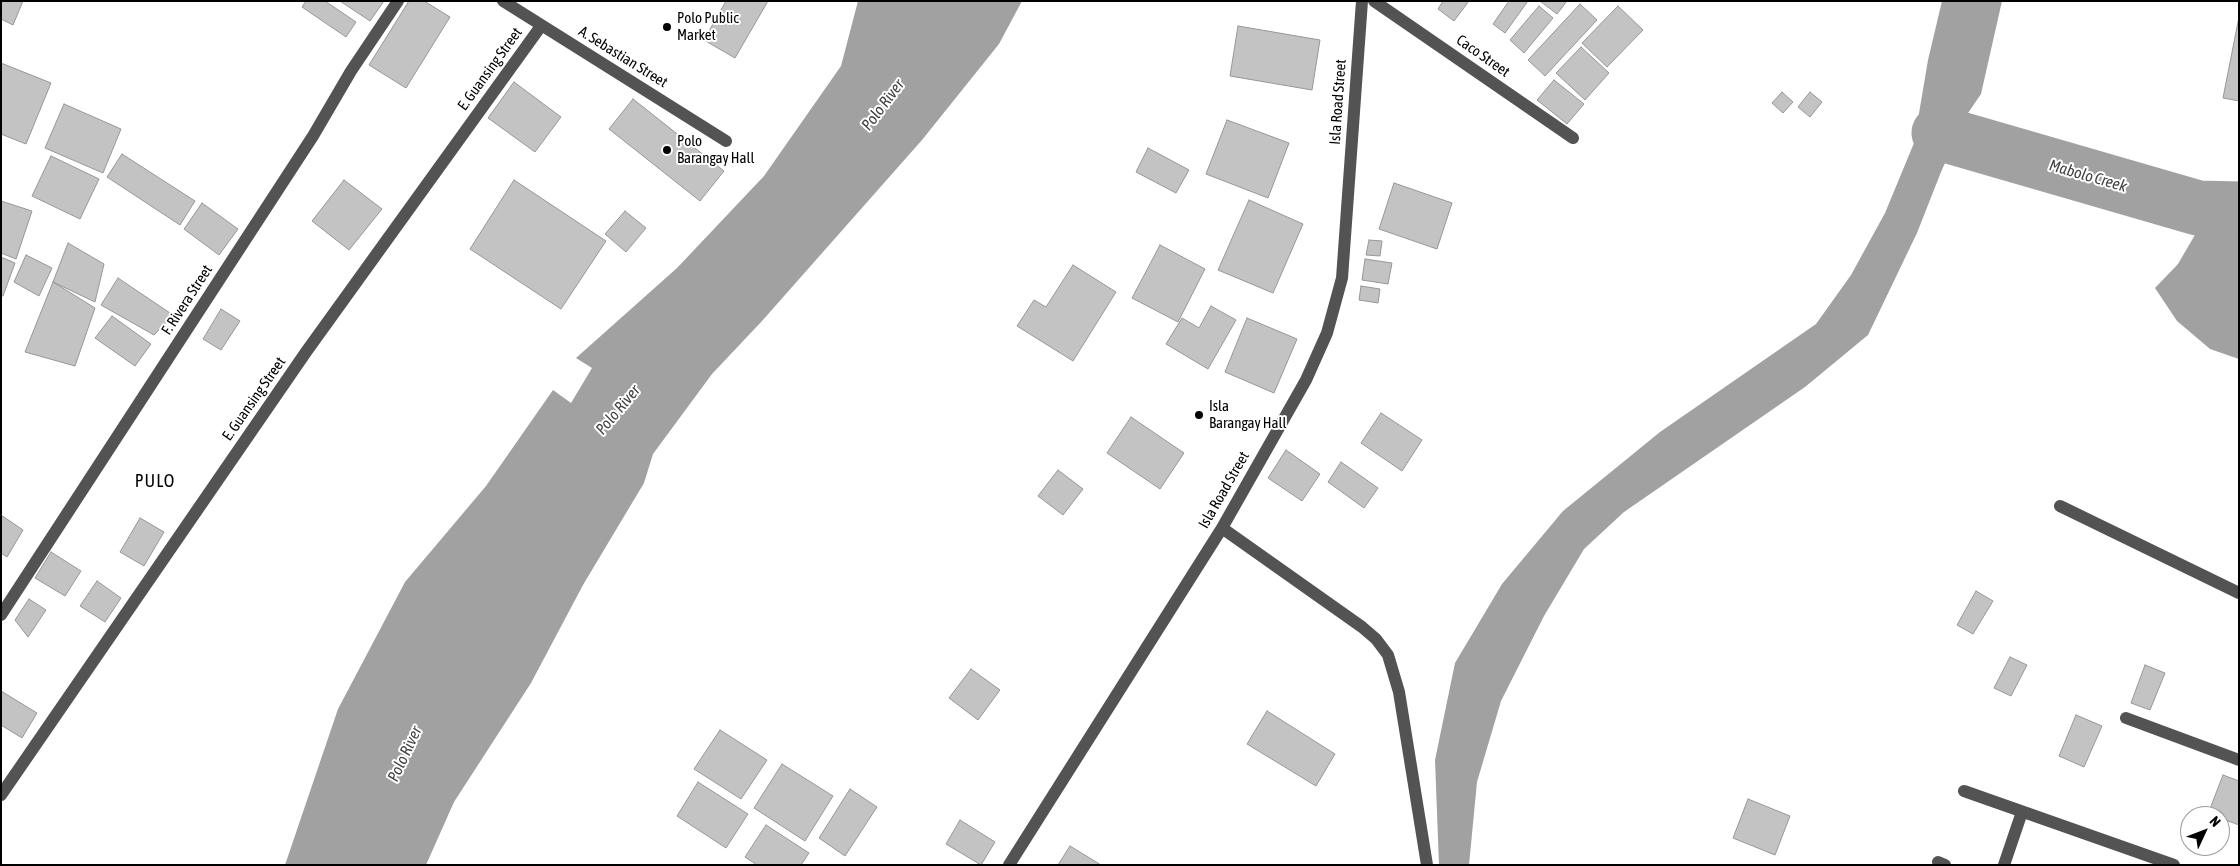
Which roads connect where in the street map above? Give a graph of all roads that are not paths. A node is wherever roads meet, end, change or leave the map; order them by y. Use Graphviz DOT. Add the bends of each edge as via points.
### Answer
graph roads {
  1 [pos="398,1"];
  2 [pos="503,1"];
  3 [pos="1362,1"];
  4 [pos="1374,1"];
  5 [pos="541,26"];
  6 [pos="1573,138"];
  7 [pos="726,141"];
  8 [pos="2060,506"];
  9 [pos="1222,528"];
  10 [pos="2239,593"];
  11 [pos="1,616"];
  12 [pos="2126,718"];
  13 [pos="2239,760"];
  14 [pos="1964,791"];
  15 [pos="1,795"];
  16 [pos="2022,812"];
  17 [pos="1009,865"];
  18 [pos="1427,865"];
  19 [pos="2004,865"];
  20 [pos="2174,865"];
  1 -- 11 [label="street, F. Rivera Street"];
  2 -- 5 [label="street, A. Sebastian Street"];
  3 -- 9 [label="street, Isla Road Street" via="1342,278 1336,302 1327,333 1306,380"];
  4 -- 6 [label="street, Caco Street"];
  5 -- 7 [label="street, A. Sebastian Street"];
  5 -- 15 [label="street, E. Guansing Street" via="306,352"];
  8 -- 10 [label="street"];
  9 -- 17 [label="street, Isla Road Street"];
  9 -- 18 [label="street" via="1362,627 1388,655 1399,692"];
  12 -- 13 [label="street"];
  14 -- 16 [label="street"];
  16 -- 19 [label="street"];
  16 -- 20 [label="street"];
}
